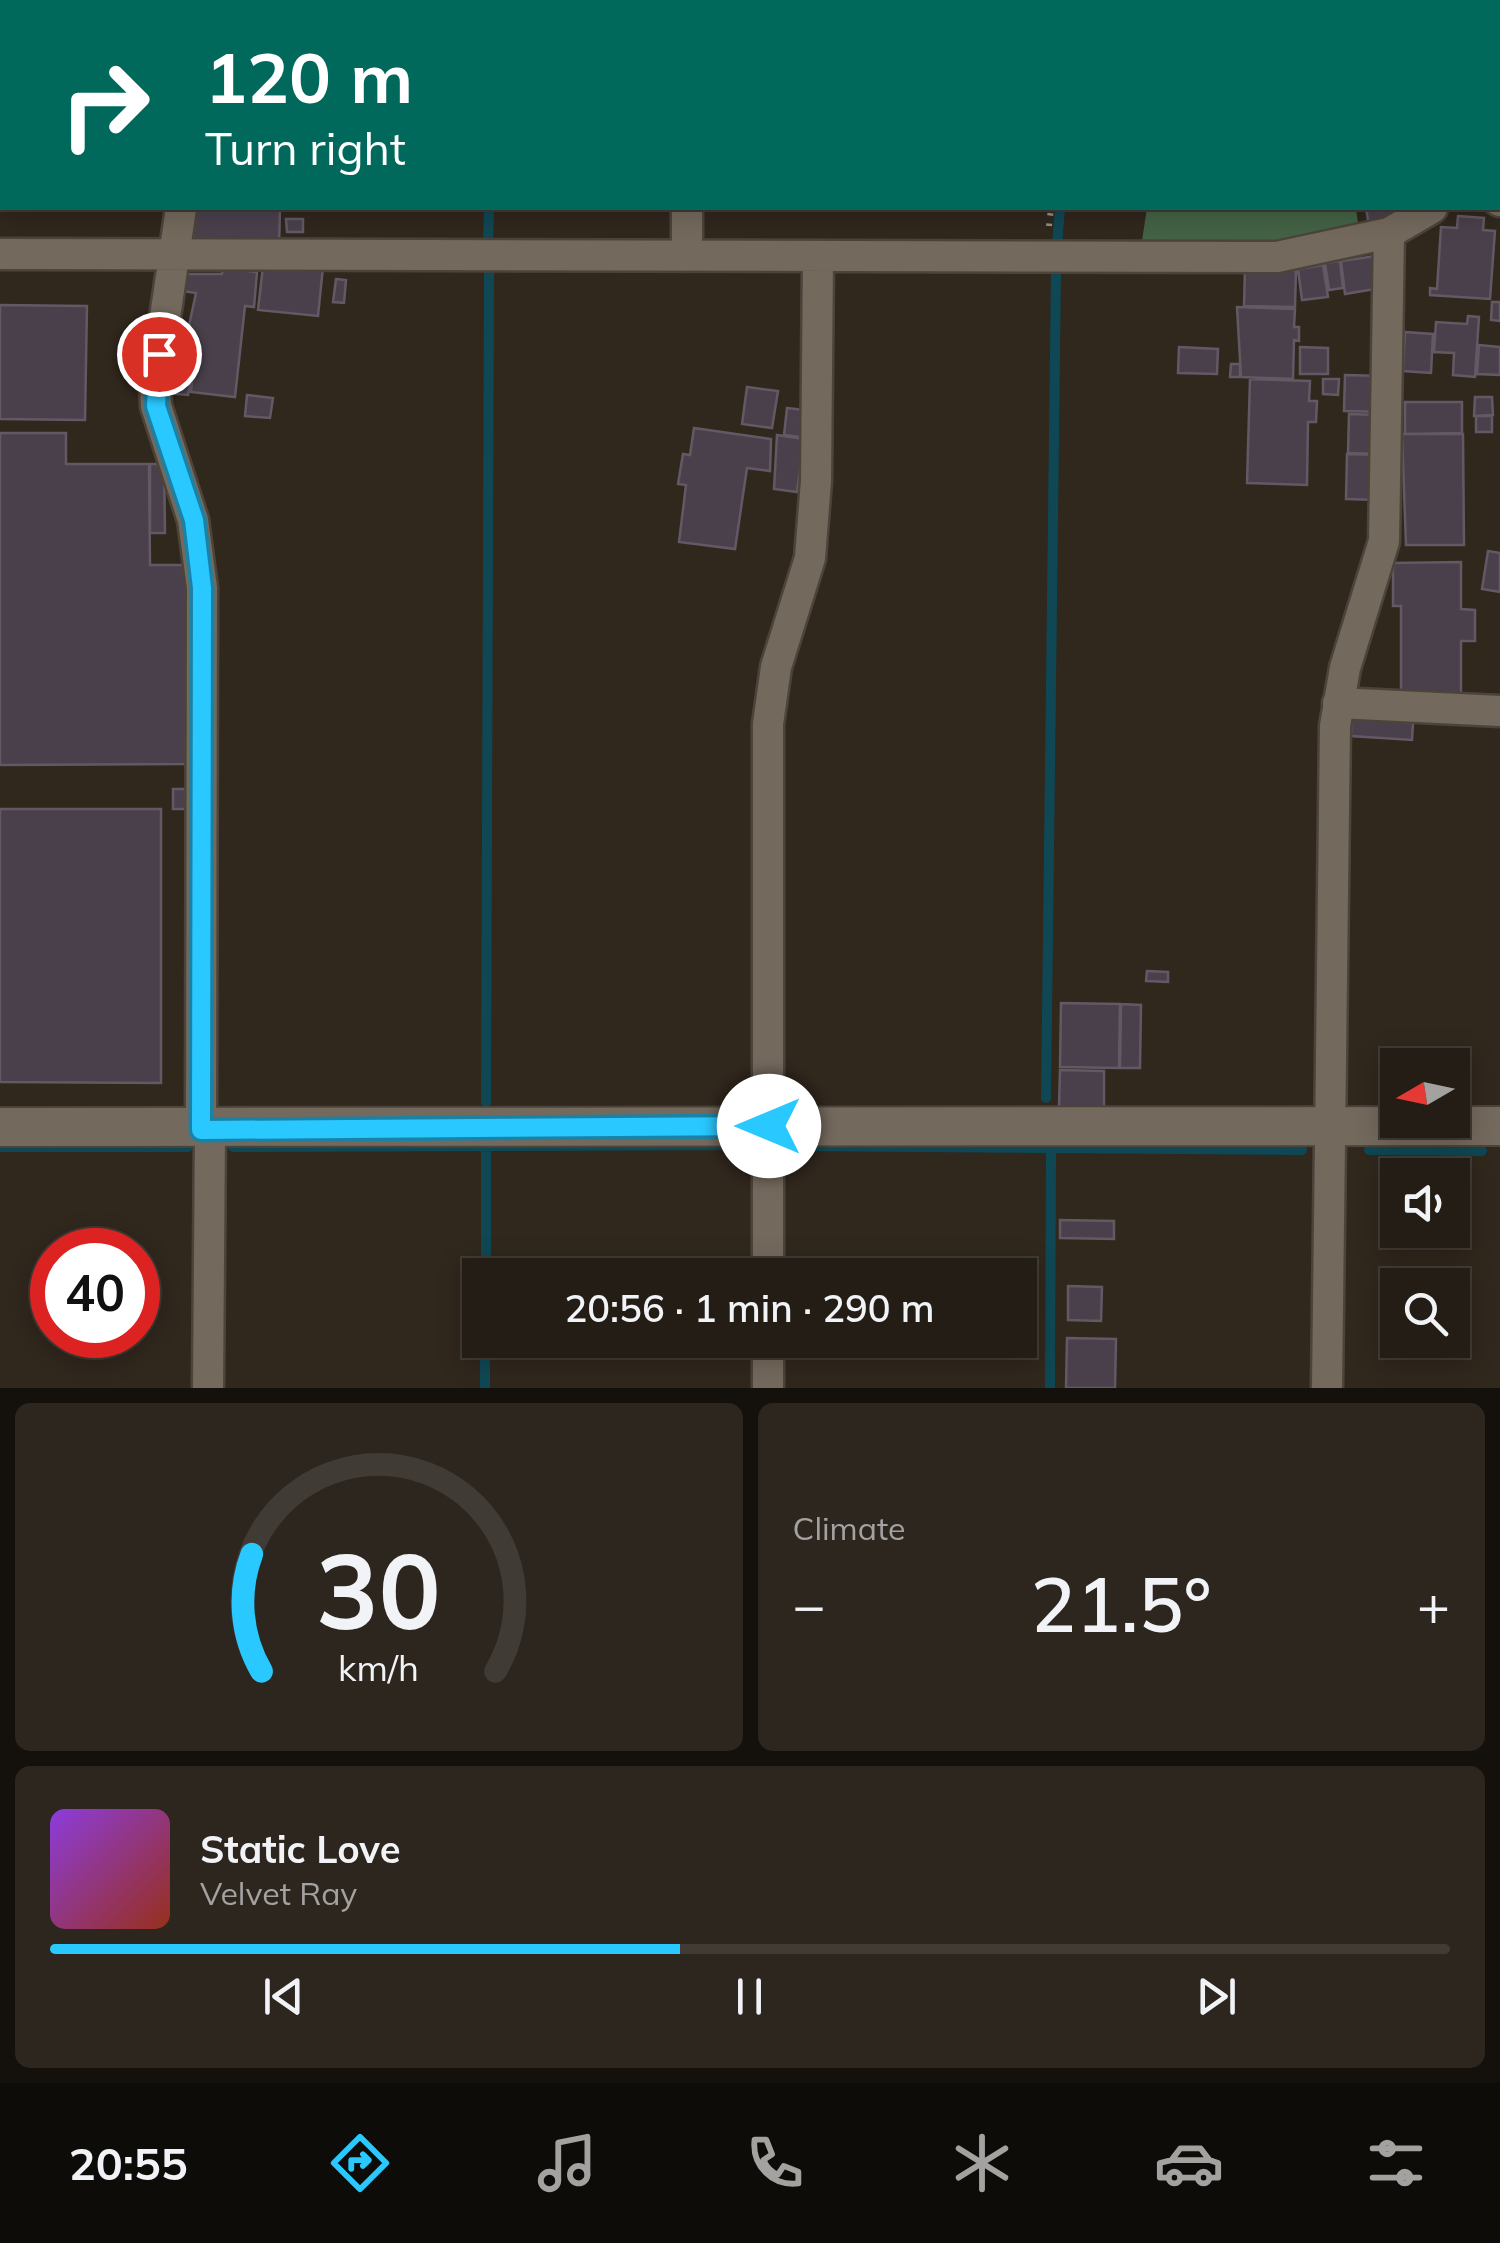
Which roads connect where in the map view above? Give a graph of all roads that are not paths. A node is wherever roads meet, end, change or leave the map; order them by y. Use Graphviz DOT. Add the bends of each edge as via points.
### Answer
graph roads {
  1 [pos="182,210"];
  2 [pos="687,210"];
  3 [pos="1429,210"];
  4 [pos="1389,233"];
  5 [pos="0,254"];
  6 [pos="172,256"];
  7 [pos="687,256"];
  8 [pos="818,258"];
  9 [pos="1338,704"];
  10 [pos="1500,711"];
  11 [pos="769,1126"];
  12 [pos="1328,1126"];
  13 [pos="1500,1126"];
  14 [pos="0,1127"];
  15 [pos="206,1130"];
  16 [pos="768,1258"];
  17 [pos="768,1358"];
  18 [pos="208,1388"];
  19 [pos="768,1388"];
  20 [pos="1328,1388"];
  1 -- 6 [label="street"];
  2 -- 7 [label="street"];
  3 -- 4 [label="street"];
  4 -- 8 [label="street" via="1278,257"];
  4 -- 9 [label="street" via="1384,541"];
  5 -- 6 [label="street"];
  6 -- 7 [label="street"];
  6 -- 15 [label="street" via="155,386 194,520 202,588"];
  7 -- 8 [label="street"];
  8 -- 11 [label="street" via="810,558 776,668 768,724"];
  9 -- 10 [label="street"];
  9 -- 12 [label="street"];
  11 -- 12 [label="street"];
  11 -- 15 [label="street"];
  11 -- 16 [label="street"];
  12 -- 13 [label="street"];
  12 -- 20 [label="street"];
  14 -- 15 [label="street"];
  15 -- 18 [label="street"];
  17 -- 19 [label="street"];
}
